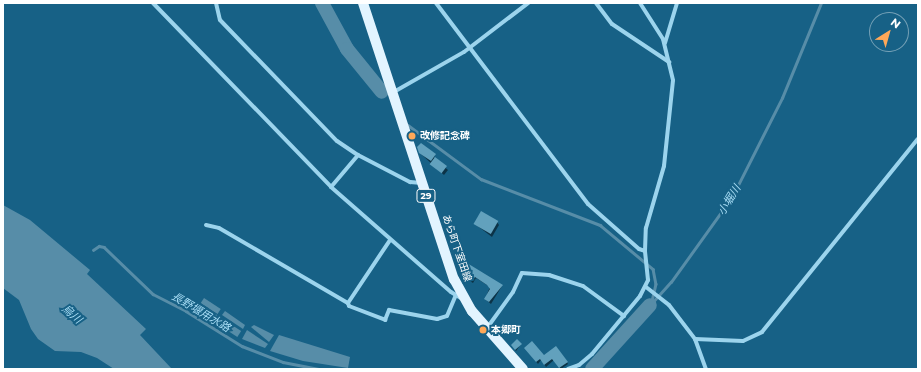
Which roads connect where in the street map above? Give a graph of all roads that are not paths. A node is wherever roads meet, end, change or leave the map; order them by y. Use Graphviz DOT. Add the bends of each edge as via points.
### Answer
graph roads {
  1 [pos="153,3"];
  2 [pos="216,3"];
  3 [pos="363,3"];
  4 [pos="436,3"];
  5 [pos="528,3"];
  6 [pos="596,3"];
  7 [pos="640,3"];
  8 [pos="677,3"];
  9 [pos="664,45"];
  10 [pos="470,47"];
  11 [pos="669,62"];
  12 [pos="392,93"];
  13 [pos="918,139"];
  14 [pos="358,155"];
  15 [pos="422,184"];
  16 [pos="331,188"];
  17 [pos="206,225"];
  18 [pos="390,240"];
  19 [pos="645,251"];
  20 [pos="647,288"];
  21 [pos="460,297"];
  22 [pos="348,303"];
  23 [pos="624,316"];
  24 [pos="487,328"];
  25 [pos="695,339"];
  26 [pos="523,369"];
  27 [pos="568,369"];
  28 [pos="706,369"];
  1 -- 16 [label="street"];
  2 -- 14 [label="street" via="220,20 337,140"];
  3 -- 12 [label="main road, あら町下室田線 / 29"];
  4 -- 10 [label="street"];
  5 -- 10 [label="street"];
  6 -- 11 [label="street" via="612,24"];
  7 -- 9 [label="street"];
  8 -- 9 [label="street" via="669,21"];
  9 -- 11 [label="street"];
  10 -- 12 [label="street"];
  10 -- 19 [label="street" via="588,204 639,249"];
  11 -- 19 [label="street" via="673,80 666,157 646,228"];
  12 -- 15 [label="main road, あら町下室田線 / 29"];
  13 -- 25 [label="street" via="762,332 743,341"];
  14 -- 15 [label="street" via="410,182"];
  14 -- 16 [label="street"];
  15 -- 21 [label="main road, あら町下室田線 / 29"];
  16 -- 18 [label="street"];
  17 -- 22 [label="street" via="219,228"];
  18 -- 21 [label="street"];
  18 -- 22 [label="street"];
  19 -- 20 [label="street" via="648,268"];
  20 -- 23 [label="street"];
  20 -- 25 [label="street" via="669,305"];
  21 -- 22 [label="street" via="447,316 437,319 389,310 385,320 349,306"];
  21 -- 24 [label="main road, あら町下室田線 / 29"];
  23 -- 24 [label="street" via="583,286 548,275 522,273 513,292"];
  23 -- 27 [label="street" via="592,354 579,365"];
  24 -- 26 [label="main road, あら町下室田線 / 29"];
  25 -- 28 [label="street"];
}
